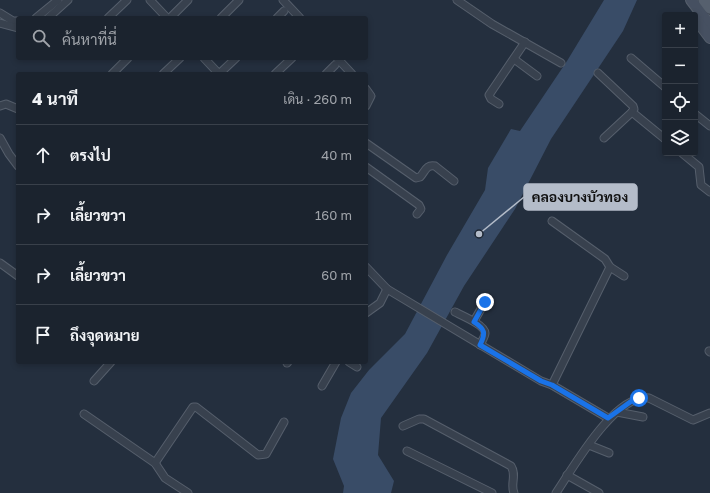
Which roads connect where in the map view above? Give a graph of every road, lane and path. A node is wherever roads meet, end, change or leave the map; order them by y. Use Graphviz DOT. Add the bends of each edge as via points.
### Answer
graph roads {
  1 [pos="58,0"];
  2 [pos="68,0"];
  3 [pos="127,0"];
  4 [pos="150,0"];
  5 [pos="188,0"];
  6 [pos="240,0"];
  7 [pos="284,0"];
  8 [pos="457,0"];
  9 [pos="690,0"];
  10 [pos="704,0"];
  11 [pos="710,8"];
  12 [pos="284,11"];
  13 [pos="692,12"];
  14 [pos="38,16"];
  15 [pos="50,16"];
  16 [pos="110,16"];
  17 [pos="166,16"];
  18 [pos="170,16"];
  19 [pos="223,16"];
  20 [pos="279,16"];
  21 [pos="298,16"];
  22 [pos="1,18"];
  23 [pos="16,21"];
  24 [pos="698,22"];
  25 [pos="710,25"];
  26 [pos="16,27"];
  27 [pos="710,38"];
  28 [pos="525,42"];
  29 [pos="631,58"];
  30 [pos="514,59"];
  31 [pos="126,60"];
  32 [pos="178,60"];
  33 [pos="206,60"];
  34 [pos="234,60"];
  35 [pos="290,60"];
  36 [pos="336,61"];
  37 [pos="561,63"];
  38 [pos="114,72"];
  39 [pos="165,72"];
  40 [pos="217,72"];
  41 [pos="221,72"];
  42 [pos="277,72"];
  43 [pos="328,72"];
  44 [pos="350,72"];
  45 [pos="598,73"];
  46 [pos="537,76"];
  47 [pos="662,84"];
  48 [pos="368,92"];
  49 [pos="368,102"];
  50 [pos="499,104"];
  51 [pos="0,106"];
  52 [pos="16,108"];
  53 [pos="632,112"];
  54 [pos="698,116"];
  55 [pos="710,126"];
  56 [pos="662,137"];
  57 [pos="0,138"];
  58 [pos="604,138"];
  59 [pos="368,144"];
  60 [pos="686,156"];
  61 [pos="16,164"];
  62 [pos="368,169"];
  63 [pos="454,181"];
  64 [pos="710,192"];
  65 [pos="417,214"];
  66 [pos="552,221"];
  67 [pos="0,263"];
  68 [pos="610,267"];
  69 [pos="368,269"];
  70 [pos="16,275"];
  71 [pos="624,276"];
  72 [pos="387,289"];
  73 [pos="485,302"];
  74 [pos="368,311"];
  75 [pos="455,312"];
  76 [pos="474,322"];
  77 [pos="480,345"];
  78 [pos="109,364"];
  79 [pos="335,364"];
  80 [pos="352,364"];
  81 [pos="357,367"];
  82 [pos="94,381"];
  83 [pos="552,385"];
  84 [pos="322,386"];
  85 [pos="617,412"];
  86 [pos="710,413"];
  87 [pos="84,414"];
  88 [pos="643,417"];
  89 [pos="608,418"];
  90 [pos="284,422"];
  91 [pos="403,426"];
  92 [pos="589,445"];
  93 [pos="407,451"];
  94 [pos="609,453"];
  95 [pos="155,463"];
  96 [pos="567,475"];
  97 [pos="188,493"];
  98 [pos="492,493"];
  99 [pos="514,493"];
  100 [pos="556,493"];
  101 [pos="599,493"];
  1 -- 14 [label="street"];
  2 -- 15 [label="street"];
  3 -- 16 [label="street"];
  4 -- 17 [label="street"];
  5 -- 18 [label="street"];
  6 -- 19 [label="street"];
  7 -- 21 [label="street"];
  8 -- 28 [label="street" via="492,24"];
  9 -- 13 [label="main road"];
  9 -- 25 [label="main road"];
  10 -- 11 [label="main road"];
  12 -- 20 [label="street"];
  22 -- 23 [label="street"];
  22 -- 26 [label="street"];
  24 -- 27 [label="main road"];
  28 -- 30 [label="street"];
  28 -- 37 [label="street"];
  29 -- 47 [label="street"];
  30 -- 46 [label="street"];
  30 -- 50 [label="street" via="489,95"];
  31 -- 38 [label="street"];
  32 -- 39 [label="street"];
  33 -- 40 [label="street"];
  34 -- 41 [label="street"];
  35 -- 42 [label="street"];
  36 -- 43 [label="street"];
  36 -- 44 [label="street"];
  45 -- 53 [label="street" via="633,106"];
  48 -- 49 [label="street" via="371,96"];
  51 -- 52 [label="street" via="6,104"];
  53 -- 56 [label="street"];
  53 -- 58 [label="street"];
  54 -- 55 [label="street"];
  57 -- 61 [label="street"];
  59 -- 63 [label="street" via="416,178 431,165"];
  60 -- 64 [label="street" via="699,167 701,185"];
  62 -- 65 [label="street" via="419,206 421,209"];
  66 -- 68 [label="street" via="605,259"];
  67 -- 70 [label="street"];
  68 -- 71 [label="street"];
  68 -- 83 [label="street"];
  69 -- 72 [label="street"];
  72 -- 74 [label="street" via="380,303"];
  72 -- 77 [label="street"];
  73 -- 76 [label="street"];
  75 -- 76 [label="street"];
  76 -- 77 [label="street" via="484,330"];
  77 -- 83 [label="street"];
  78 -- 82 [label="street"];
  79 -- 84 [label="street"];
  80 -- 81 [label="street"];
  83 -- 89 [label="street"];
  85 -- 86 [label="street" via="633,400 643,397 688,419 699,419"];
  85 -- 88 [label="street"];
  85 -- 89 [label="street"];
  87 -- 95 [label="street"];
  89 -- 92 [label="street"];
  90 -- 95 [label="street" via="266,454 258,455 193,407"];
  91 -- 99 [label="street" via="424,419 511,466"];
  92 -- 94 [label="street"];
  92 -- 96 [label="street"];
  93 -- 98 [label="street"];
  95 -- 97 [label="street" via="165,478"];
  96 -- 100 [label="street"];
  96 -- 101 [label="street"];
}
